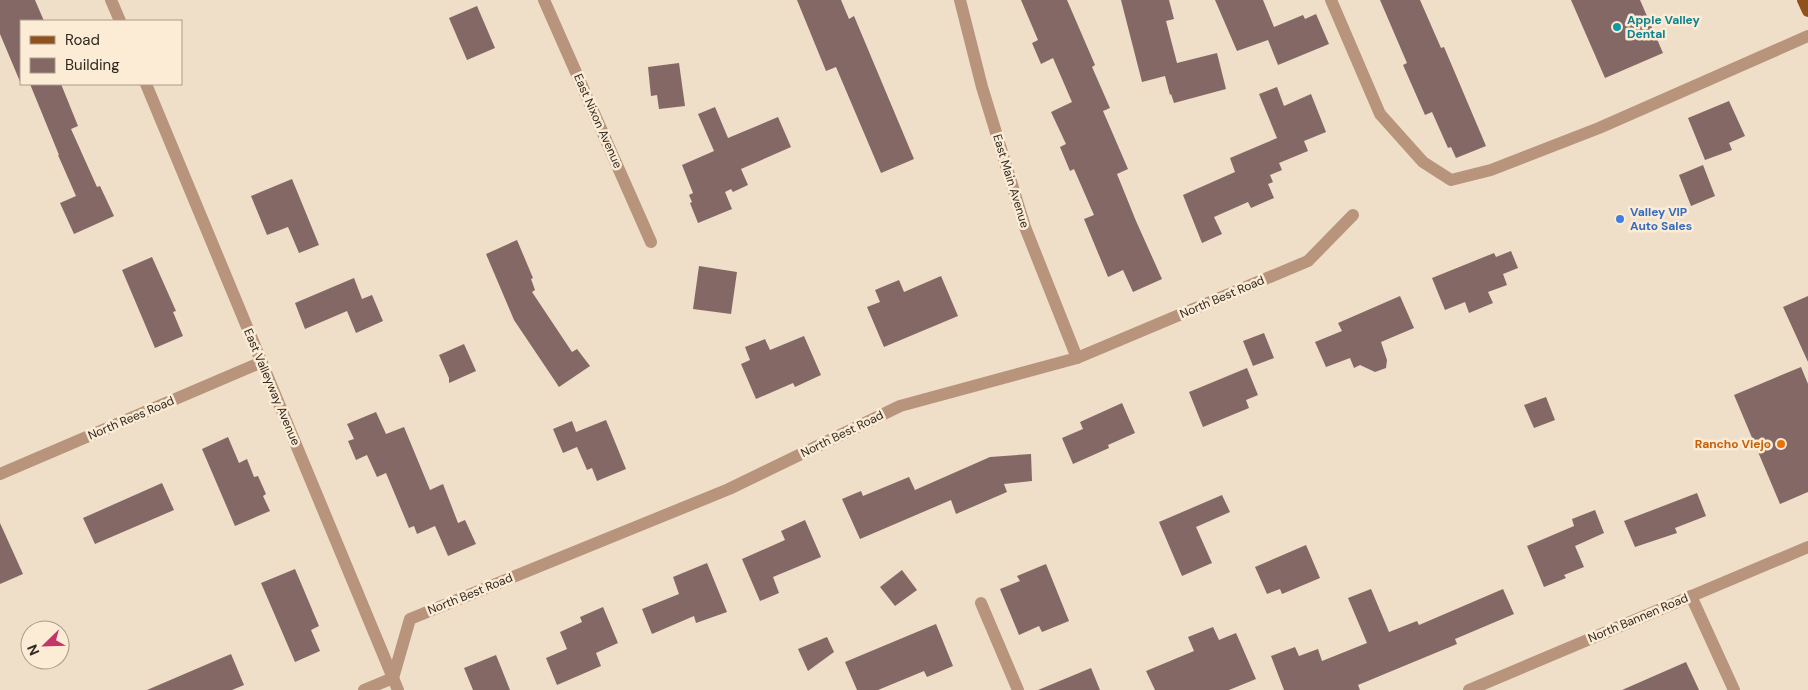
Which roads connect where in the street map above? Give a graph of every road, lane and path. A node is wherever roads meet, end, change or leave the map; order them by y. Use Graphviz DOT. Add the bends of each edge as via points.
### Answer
graph roads {
  1 [pos="111,0"];
  2 [pos="544,0"];
  3 [pos="960,0"];
  4 [pos="1331,0"];
  5 [pos="1803,0"];
  6 [pos="1808,11"];
  7 [pos="120,20"];
  8 [pos="1808,36"];
  9 [pos="146,85"];
  10 [pos="1353,215"];
  11 [pos="651,242"];
  12 [pos="1077,358"];
  13 [pos="262,362"];
  14 [pos="0,474"];
  15 [pos="1808,547"];
  16 [pos="1691,596"];
  17 [pos="981,603"];
  18 [pos="393,678"];
  19 [pos="364,690"];
  20 [pos="398,690"];
  21 [pos="1018,690"];
  22 [pos="1469,690"];
  23 [pos="1734,690"];
  1 -- 7 [label="street"];
  2 -- 11 [label="street, East Nixon Avenue"];
  3 -- 12 [label="street, East Main Avenue" via="982,87 1025,227"];
  4 -- 8 [label="street" via="1380,114 1423,162 1451,180 1491,170 1599,128"];
  5 -- 6 [label="main road"];
  9 -- 13 [label="street, East Valleyway Avenue"];
  10 -- 12 [label="street, North Best Road" via="1308,261"];
  12 -- 18 [label="street, North Best Road" via="900,406 729,489 410,619"];
  13 -- 14 [label="street, North Rees Road"];
  13 -- 18 [label="street, East Valleyway Avenue"];
  15 -- 16 [label="street, North Bannen Road"];
  16 -- 22 [label="street, North Bannen Road"];
  16 -- 23 [label="street"];
  17 -- 21 [label="street"];
  18 -- 19 [label="street"];
  18 -- 20 [label="street, East Valleyway Avenue"];
}
